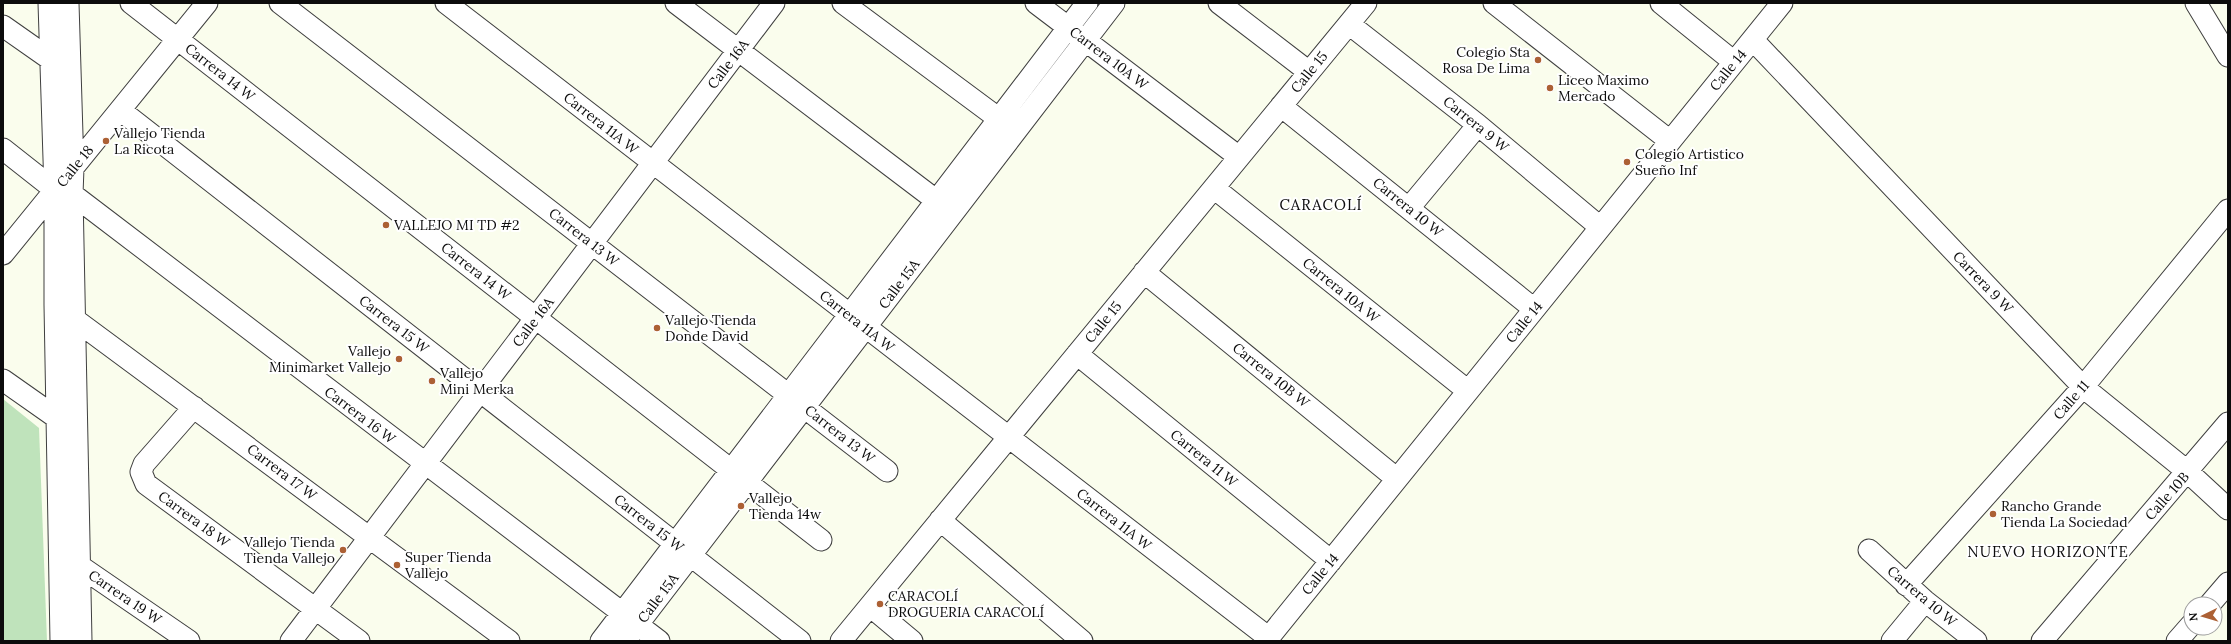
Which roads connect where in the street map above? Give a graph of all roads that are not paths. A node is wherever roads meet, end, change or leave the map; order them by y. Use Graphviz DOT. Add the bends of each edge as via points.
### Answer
graph roads {
  1 [pos="49,3"];
  2 [pos="68,3"];
  3 [pos="131,3"];
  4 [pos="207,3"];
  5 [pos="280,3"];
  6 [pos="446,3"];
  7 [pos="676,3"];
  8 [pos="774,3"];
  9 [pos="843,3"];
  10 [pos="1036,3"];
  11 [pos="1087,3"];
  12 [pos="1114,3"];
  13 [pos="1219,3"];
  14 [pos="1366,3"];
  15 [pos="1494,3"];
  16 [pos="1661,3"];
  17 [pos="1782,3"];
  18 [pos="2196,3"];
  19 [pos="1349,24"];
  20 [pos="3,26"];
  21 [pos="1068,28"];
  22 [pos="178,39"];
  23 [pos="1753,40"];
  24 [pos="1085,41"];
  25 [pos="739,50"];
  26 [pos="2228,56"];
  27 [pos="50,59"];
  28 [pos="1734,62"];
  29 [pos="69,66"];
  30 [pos="1309,72"];
  31 [pos="1281,106"];
  32 [pos="120,110"];
  33 [pos="999,119"];
  34 [pos="1478,125"];
  35 [pos="1016,131"];
  36 [pos="1670,141"];
  37 [pos="3,149"];
  38 [pos="1239,157"];
  39 [pos="653,163"];
  40 [pos="73,168"];
  41 [pos="1214,188"];
  42 [pos="63,192"];
  43 [pos="936,201"];
  44 [pos="1409,208"];
  45 [pos="2228,210"];
  46 [pos="930,226"];
  47 [pos="1600,227"];
  48 [pos="592,244"];
  49 [pos="3,254"];
  50 [pos="1144,272"];
  51 [pos="55,304"];
  52 [pos="1534,309"];
  53 [pos="536,318"];
  54 [pos="74,319"];
  55 [pos="858,321"];
  56 [pos="1077,354"];
  57 [pos="3,380"];
  58 [pos="2083,387"];
  59 [pos="480,391"];
  60 [pos="1468,391"];
  61 [pos="797,401"];
  62 [pos="194,407"];
  63 [pos="57,418"];
  64 [pos="2228,423"];
  65 [pos="76,425"];
  66 [pos="1009,437"];
  67 [pos="425,464"];
  68 [pos="888,471"];
  69 [pos="2188,472"];
  70 [pos="739,477"];
  71 [pos="1397,479"];
  72 [pos="2228,509"];
  73 [pos="940,520"];
  74 [pos="370,538"];
  75 [pos="821,540"];
  76 [pos="683,550"];
  77 [pos="1869,550"];
  78 [pos="59,553"];
  79 [pos="1331,561"];
  80 [pos="79,566"];
  81 [pos="2228,583"];
  82 [pos="1906,585"];
  83 [pos="2217,596"];
  84 [pos="1925,602"];
  85 [pos="870,606"];
  86 [pos="316,608"];
  87 [pos="628,626"];
  88 [pos="1267,640"];
  89 [pos="61,641"];
  90 [pos="81,641"];
  91 [pos="189,641"];
  92 [pos="292,641"];
  93 [pos="359,641"];
  94 [pos="509,641"];
  95 [pos="601,641"];
  96 [pos="659,641"];
  97 [pos="800,641"];
  98 [pos="841,641"];
  99 [pos="912,641"];
  100 [pos="1082,641"];
  101 [pos="1892,641"];
  102 [pos="1976,641"];
  103 [pos="2042,641"];
  1 -- 27 [label="street"];
  2 -- 29 [label="street"];
  3 -- 22 [label="street, Carrera 14 W"];
  4 -- 22 [label="street, Calle 18"];
  5 -- 48 [label="street, Carrera 13 W"];
  6 -- 39 [label="street, Carrera 11A W"];
  7 -- 25 [label="street"];
  8 -- 25 [label="street, Calle 16A"];
  9 -- 33 [label="street"];
  10 -- 21 [label="street, Carrera 10A W"];
  11 -- 21 [label="street, Calle 15A"];
  12 -- 24 [label="street, Calle 15A"];
  13 -- 30 [label="street"];
  14 -- 19 [label="street, Calle 15"];
  15 -- 36 [label="street"];
  16 -- 28 [label="street"];
  17 -- 23 [label="street, Calle 14"];
  18 -- 26 [label="street"];
  19 -- 30 [label="street, Calle 15"];
  19 -- 34 [label="street, Carrera 9 W"];
  20 -- 27 [label="street"];
  21 -- 24 [label="street, Carrera 10A W"];
  21 -- 33 [label="street, Calle 15A"];
  22 -- 32 [label="street, Calle 18"];
  22 -- 53 [label="street, Carrera 14 W"];
  23 -- 28 [label="street, Calle 14"];
  23 -- 58 [label="street, Carrera 9 W"];
  24 -- 35 [label="street, Calle 15A"];
  24 -- 38 [label="street, Carrera 10A W"];
  25 -- 39 [label="street, Calle 16A"];
  25 -- 43 [label="street"];
  27 -- 29 [label="street"];
  27 -- 42 [label="street"];
  28 -- 36 [label="street, Calle 14"];
  29 -- 40 [label="street"];
  30 -- 31 [label="street, Calle 15"];
  31 -- 38 [label="street, Calle 15"];
  31 -- 44 [label="street, Carrera 10 W"];
  32 -- 40 [label="street, Calle 18"];
  32 -- 59 [label="street, Carrera 15 W"];
  33 -- 35 [label="street"];
  33 -- 43 [label="street, Calle 15A"];
  34 -- 44 [label="street"];
  34 -- 47 [label="street, Carrera 9 W"];
  35 -- 46 [label="street, Calle 15A"];
  36 -- 47 [label="street, Calle 14"];
  37 -- 42 [label="street, Carrera 16 W"];
  38 -- 41 [label="street, Calle 15"];
  39 -- 48 [label="street, Calle 16A"];
  39 -- 55 [label="street, Carrera 11A W"];
  40 -- 42 [label="street"];
  41 -- 50 [label="street, Calle 15"];
  41 -- 60 [label="street, Carrera 10A W"];
  42 -- 49 [label="street, Calle 18"];
  42 -- 51 [label="street"];
  42 -- 54 [label="street"];
  42 -- 67 [label="street, Carrera 16 W"];
  43 -- 46 [label="street, Calle 15A"];
  44 -- 52 [label="street, Carrera 10 W"];
  45 -- 58 [label="street, Calle 11"];
  46 -- 55 [label="street, Calle 15A"];
  47 -- 52 [label="street, Calle 14"];
  48 -- 53 [label="street, Calle 16A"];
  48 -- 61 [label="street, Carrera 13 W"];
  50 -- 56 [label="street, Calle 15"];
  50 -- 71 [label="street, Carrera 10B W"];
  51 -- 54 [label="street, Carrera 17 W"];
  51 -- 63 [label="street"];
  52 -- 60 [label="street, Calle 14"];
  53 -- 59 [label="street, Calle 16A"];
  53 -- 70 [label="street, Carrera 14 W"];
  54 -- 62 [label="street, Carrera 17 W"];
  54 -- 65 [label="street"];
  55 -- 61 [label="street, Calle 15A"];
  55 -- 66 [label="street, Carrera 11A W"];
  56 -- 66 [label="street, Calle 15"];
  56 -- 79 [label="street, Carrera 11 W"];
  57 -- 63 [label="street"];
  58 -- 69 [label="street, Carrera 9 W"];
  58 -- 82 [label="street, Calle 11"];
  59 -- 67 [label="street, Calle 16A"];
  59 -- 76 [label="street, Carrera 15 W"];
  60 -- 71 [label="street, Calle 14"];
  61 -- 68 [label="street, Carrera 13 W"];
  61 -- 70 [label="street, Calle 15A"];
  62 -- 74 [label="street, Carrera 17 W"];
  62 -- 86 [label="street, Carrera 18 W" via="144,464 141,472 146,484"];
  63 -- 65 [label="street"];
  63 -- 78 [label="street"];
  64 -- 69 [label="street, Calle 10B"];
  65 -- 80 [label="street"];
  66 -- 73 [label="street, Calle 15"];
  66 -- 88 [label="street, Carrera 11A W"];
  67 -- 74 [label="street, Calle 16A"];
  67 -- 87 [label="street, Carrera 16 W"];
  69 -- 72 [label="street, Carrera 9 W"];
  69 -- 103 [label="street, Calle 10B"];
  70 -- 75 [label="street, Carrera 14 W"];
  70 -- 76 [label="street, Calle 15A"];
  71 -- 79 [label="street, Calle 14"];
  73 -- 85 [label="street, Calle 15"];
  73 -- 100 [label="street"];
  74 -- 86 [label="street, Calle 16A"];
  74 -- 94 [label="street, Carrera 17 W"];
  76 -- 87 [label="street, Calle 15A"];
  76 -- 97 [label="street, Carrera 15 W"];
  77 -- 82 [label="street, Carrera 10 W"];
  78 -- 80 [label="street, Carrera 19 W"];
  78 -- 89 [label="street"];
  79 -- 88 [label="street, Calle 14"];
  80 -- 90 [label="street"];
  80 -- 91 [label="street, Carrera 19 W"];
  81 -- 83 [label="street"];
  82 -- 84 [label="street, Carrera 10 W"];
  84 -- 101 [label="street"];
  84 -- 102 [label="street, Carrera 10 W"];
  85 -- 98 [label="street, Calle 15"];
  85 -- 99 [label="street"];
  86 -- 92 [label="street, Calle 16A"];
  86 -- 93 [label="street, Carrera 18 W"];
  87 -- 95 [label="street, Calle 15A"];
  87 -- 96 [label="street, Carrera 16 W"];
}
